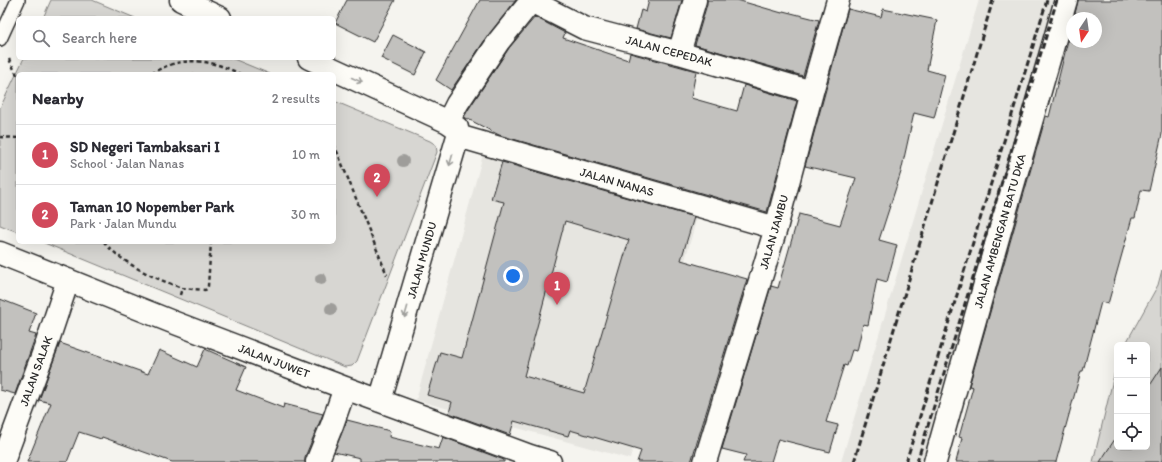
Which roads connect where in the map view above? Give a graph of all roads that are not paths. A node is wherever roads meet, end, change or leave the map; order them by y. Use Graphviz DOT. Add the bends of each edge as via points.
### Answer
graph roads {
  1 [pos="18,0"];
  2 [pos="180,0"];
  3 [pos="531,0"];
  4 [pos="695,0"];
  5 [pos="838,0"];
  6 [pos="1066,0"];
  7 [pos="216,16"];
  8 [pos="0,39"];
  9 [pos="679,53"];
  10 [pos="313,60"];
  11 [pos="812,92"];
  12 [pos="453,129"];
  13 [pos="776,228"];
  14 [pos="0,253"];
  15 [pos="68,280"];
  16 [pos="345,388"];
  17 [pos="380,401"];
  18 [pos="536,460"];
  19 [pos="3,462"];
  20 [pos="317,462"];
  21 [pos="705,462"];
  22 [pos="935,462"];
  1 -- 8 [label="lane"];
  2 -- 7 [label="street"];
  3 -- 9 [label="street, JALAN CEPEDAK" via="584,28"];
  3 -- 12 [label="street, JALAN MUNDU" via="498,41 457,104"];
  4 -- 9 [label="street"];
  5 -- 11 [label="street, JALAN JAMBU"];
  6 -- 22 [label="street, JALAN AMBENGAN BATU DKA"];
  9 -- 11 [label="street, JALAN CEPEDAK"];
  10 -- 12 [label="street, one-way"];
  11 -- 13 [label="street, JALAN JAMBU"];
  12 -- 13 [label="street, JALAN NANAS"];
  12 -- 17 [label="street, JALAN MUNDU, one-way" via="405,318"];
  13 -- 21 [label="street, JALAN JAMBU"];
  14 -- 15 [label="street, JALAN JUWET"];
  15 -- 16 [label="street, JALAN JUWET"];
  15 -- 19 [label="street, JALAN SALAK"];
  16 -- 17 [label="street, JALAN JUWET"];
  16 -- 20 [label="street"];
  17 -- 18 [label="street, JALAN JUWET"];
}
